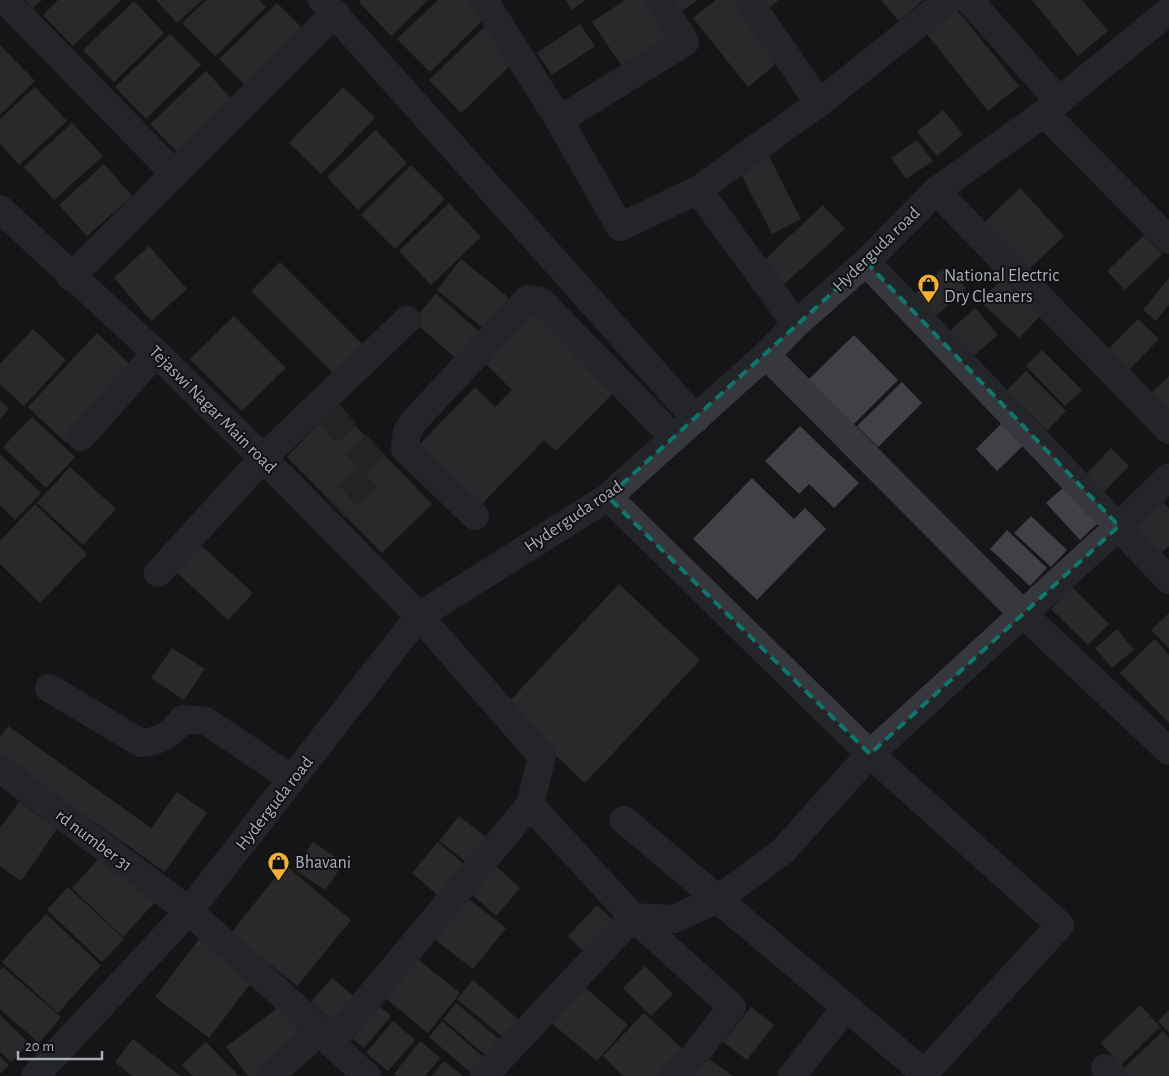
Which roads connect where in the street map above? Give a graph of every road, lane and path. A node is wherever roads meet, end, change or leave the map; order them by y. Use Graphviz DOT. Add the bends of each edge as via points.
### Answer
graph roads {
  1 [pos="5,0"];
  2 [pos="484,0"];
  3 [pos="659,0"];
  4 [pos="748,0"];
  5 [pos="948,0"];
  6 [pos="969,0"];
  7 [pos="328,6"];
  8 [pos="1169,11"];
  9 [pos="819,103"];
  10 [pos="1051,106"];
  11 [pos="559,120"];
  12 [pos="175,174"];
  13 [pos="698,190"];
  14 [pos="936,191"];
  15 [pos="0,208"];
  16 [pos="1169,240"];
  17 [pos="866,262"];
  18 [pos="72,277"];
  19 [pos="407,320"];
  20 [pos="796,324"];
  21 [pos="156,353"];
  22 [pos="766,355"];
  23 [pos="696,419"];
  24 [pos="1169,430"];
  25 [pos="81,437"];
  26 [pos="674,438"];
  27 [pos="263,458"];
  28 [pos="1169,477"];
  29 [pos="608,497"];
  30 [pos="474,516"];
  31 [pos="1118,526"];
  32 [pos="158,572"];
  33 [pos="1169,580"];
  34 [pos="1022,613"];
  35 [pos="419,616"];
  36 [pos="49,688"];
  37 [pos="1169,751"];
  38 [pos="870,754"];
  39 [pos="0,769"];
  40 [pos="292,779"];
  41 [pos="530,805"];
  42 [pos="624,820"];
  43 [pos="718,899"];
  44 [pos="189,911"];
  45 [pos="633,918"];
  46 [pos="846,1007"];
  47 [pos="326,1037"];
  48 [pos="923,1075"];
  49 [pos="34,1076"];
  50 [pos="270,1076"];
  51 [pos="367,1076"];
  52 [pos="484,1076"];
  53 [pos="674,1076"];
  54 [pos="792,1076"];
  1 -- 12 [label="street"];
  2 -- 11 [label="street"];
  3 -- 11 [label="street" via="685,42"];
  4 -- 9 [label="street"];
  5 -- 9 [label="street"];
  6 -- 10 [label="street"];
  7 -- 12 [label="street"];
  7 -- 23 [label="street"];
  8 -- 10 [label="street, Hyderguda road"];
  9 -- 13 [label="street"];
  10 -- 14 [label="street, Hyderguda road"];
  10 -- 16 [label="street"];
  11 -- 13 [label="street" via="620,227"];
  12 -- 18 [label="street"];
  13 -- 20 [label="street"];
  14 -- 17 [label="street, Hyderguda road"];
  14 -- 24 [label="street"];
  15 -- 18 [label="street, Tejaswi Nagar Main road"];
  17 -- 20 [label="street, Hyderguda road"];
  17 -- 31 [label="street"];
  18 -- 21 [label="street, Tejaswi Nagar Main road"];
  19 -- 27 [label="street" via="324,408"];
  20 -- 22 [label="street, Hyderguda road"];
  21 -- 25 [label="street"];
  21 -- 27 [label="street, Tejaswi Nagar Main road"];
  22 -- 23 [label="street, Hyderguda road"];
  22 -- 34 [label="street"];
  23 -- 26 [label="street, Hyderguda road"];
  26 -- 29 [label="street, Hyderguda road"];
  26 -- 30 [label="street" via="541,301 528,299 414,421 405,441 405,450"];
  27 -- 32 [label="street"];
  27 -- 35 [label="street, Tejaswi Nagar Main road" via="330,514"];
  28 -- 31 [label="street"];
  29 -- 35 [label="street, Hyderguda road"];
  29 -- 38 [label="street"];
  31 -- 33 [label="street"];
  31 -- 34 [label="street"];
  34 -- 37 [label="street"];
  34 -- 38 [label="street"];
  35 -- 40 [label="street, Hyderguda road"];
  35 -- 41 [label="street, Tejaswi Nagar Main road" via="542,756"];
  36 -- 40 [label="street" via="141,743 158,742 183,719 206,721"];
  38 -- 43 [label="street" via="782,852"];
  38 -- 48 [label="street" via="1060,925"];
  39 -- 44 [label="street, rd number 31"];
  40 -- 44 [label="street, Hyderguda road"];
  41 -- 45 [label="street"];
  41 -- 47 [label="street"];
  42 -- 43 [label="street"];
  43 -- 45 [label="street" via="674,919"];
  43 -- 46 [label="street"];
  44 -- 47 [label="street, rd number 31"];
  44 -- 49 [label="street, Hyderguda road"];
  45 -- 52 [label="street"];
  45 -- 53 [label="street" via="732,1007"];
  46 -- 48 [label="street"];
  46 -- 54 [label="street"];
  47 -- 50 [label="street"];
  47 -- 51 [label="street, rd number 31"];
}
